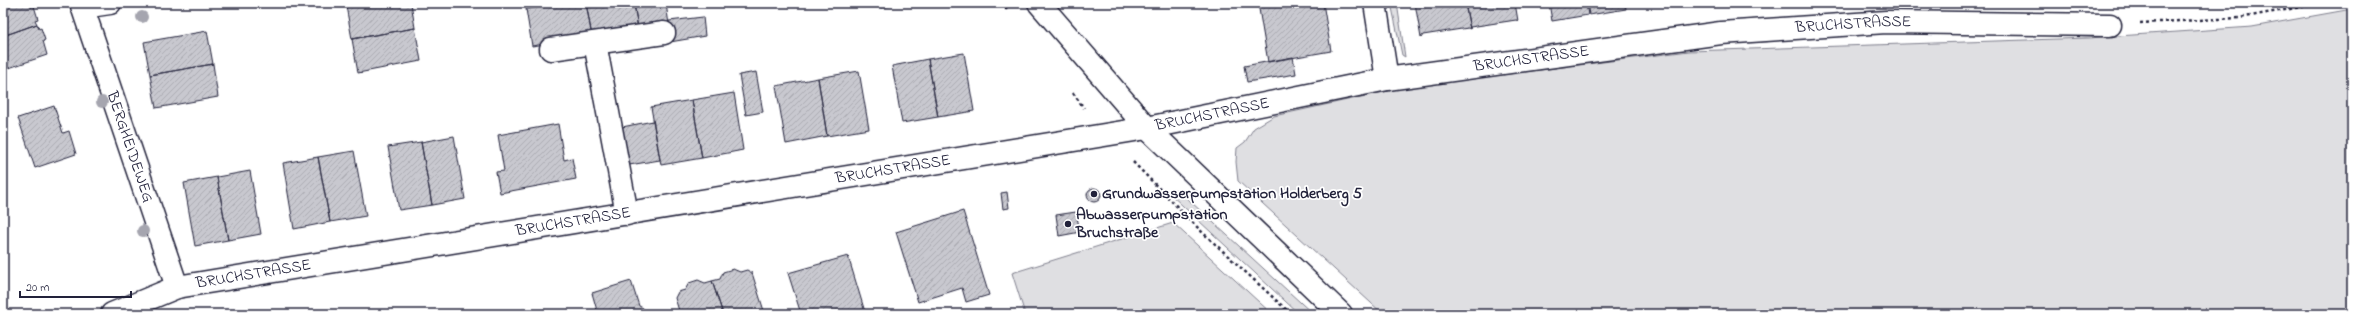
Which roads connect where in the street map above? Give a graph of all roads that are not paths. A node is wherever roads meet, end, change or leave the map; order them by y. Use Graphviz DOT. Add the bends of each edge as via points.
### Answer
graph roads {
  1 [pos="110,3"];
  2 [pos="1039,3"];
  3 [pos="1375,3"];
  4 [pos="82,5"];
  5 [pos="2110,25"];
  6 [pos="664,33"];
  7 [pos="595,43"];
  8 [pos="552,50"];
  9 [pos="1387,79"];
  10 [pos="1147,128"];
  11 [pos="627,214"];
  12 [pos="177,288"];
  13 [pos="112,314"];
  14 [pos="1341,314"];
  1 -- 4 [label="street, BERGHEIDEWEG"];
  2 -- 10 [label="street"];
  3 -- 9 [label="street"];
  4 -- 12 [label="street, BERGHEIDEWEG"];
  5 -- 9 [label="street, BRUCHSTRASSE" via="1886,22 1721,33"];
  6 -- 7 [label="street"];
  7 -- 8 [label="street"];
  7 -- 11 [label="street"];
  9 -- 10 [label="street, BRUCHSTRASSE"];
  10 -- 11 [label="street, BRUCHSTRASSE"];
  10 -- 14 [label="street"];
  11 -- 12 [label="street, BRUCHSTRASSE"];
  12 -- 13 [label="street, BRUCHSTRASSE"];
}
